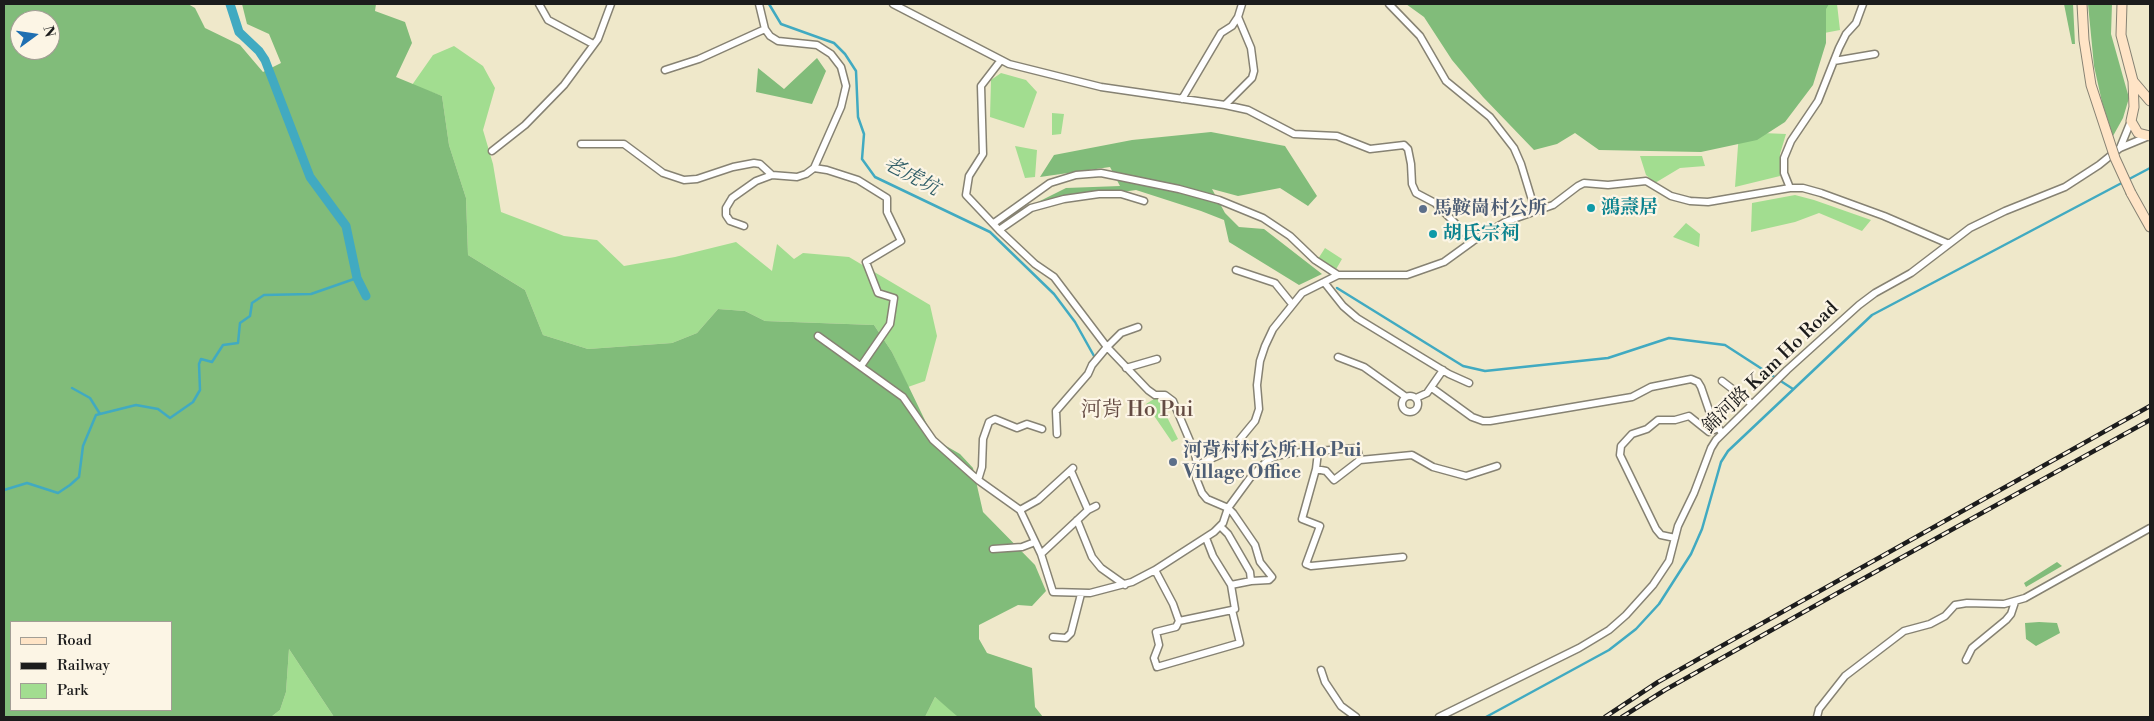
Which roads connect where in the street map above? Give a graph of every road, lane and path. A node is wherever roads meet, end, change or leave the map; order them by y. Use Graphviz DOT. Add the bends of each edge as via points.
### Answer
graph roads {
  1 [pos="539,4"];
  2 [pos="612,4"];
  3 [pos="759,4"];
  4 [pos="893,4"];
  5 [pos="1242,4"];
  6 [pos="1388,4"];
  7 [pos="1863,4"];
  8 [pos="2082,4"];
  9 [pos="2088,4"];
  10 [pos="2122,4"];
  11 [pos="1238,17"];
  12 [pos="765,29"];
  13 [pos="592,44"];
  14 [pos="1875,54"];
  15 [pos="1001,60"];
  16 [pos="1834,61"];
  17 [pos="665,70"];
  18 [pos="2133,81"];
  19 [pos="1182,99"];
  20 [pos="2150,102"];
  21 [pos="1225,105"];
  22 [pos="2133,111"];
  23 [pos="2131,121"];
  24 [pos="2150,136"];
  25 [pos="581,144"];
  26 [pos="2120,148"];
  27 [pos="492,151"];
  28 [pos="814,168"];
  29 [pos="772,175"];
  30 [pos="1790,188"];
  31 [pos="1144,201"];
  32 [pos="1535,210"];
  33 [pos="2150,217"];
  34 [pos="994,223"];
  35 [pos="744,226"];
  36 [pos="2150,227"];
  37 [pos="999,230"];
  38 [pos="1473,241"];
  39 [pos="1949,244"];
  40 [pos="1236,270"];
  41 [pos="1338,275"];
  42 [pos="1324,282"];
  43 [pos="1292,304"];
  44 [pos="1138,327"];
  45 [pos="818,336"];
  46 [pos="1107,347"];
  47 [pos="1338,357"];
  48 [pos="1157,359"];
  49 [pos="861,366"];
  50 [pos="1126,368"];
  51 [pos="1443,370"];
  52 [pos="1722,381"];
  53 [pos="1469,382"];
  54 [pos="1432,388"];
  55 [pos="1406,397"];
  56 [pos="1416,398"];
  57 [pos="1752,404"];
  58 [pos="1042,429"];
  59 [pos="1720,431"];
  60 [pos="1057,434"];
  61 [pos="1318,452"];
  62 [pos="1360,460"];
  63 [pos="1197,465"];
  64 [pos="1497,466"];
  65 [pos="1316,469"];
  66 [pos="978,480"];
  67 [pos="1096,506"];
  68 [pos="1228,508"];
  69 [pos="1020,510"];
  70 [pos="1088,510"];
  71 [pos="1077,520"];
  72 [pos="1220,526"];
  73 [pos="2150,528"];
  74 [pos="1206,538"];
  75 [pos="1675,538"];
  76 [pos="1035,542"];
  77 [pos="993,549"];
  78 [pos="1041,554"];
  79 [pos="1403,557"];
  80 [pos="1155,570"];
  81 [pos="1251,581"];
  82 [pos="1125,585"];
  83 [pos="1231,585"];
  84 [pos="1081,594"];
  85 [pos="2015,602"];
  86 [pos="1232,610"];
  87 [pos="1179,621"];
  88 [pos="1052,637"];
  89 [pos="1966,660"];
  90 [pos="1321,670"];
  91 [pos="1356,717"];
  92 [pos="1438,717"];
  93 [pos="1817,717"];
  1 -- 13 [label="street" via="548,20"];
  2 -- 13 [label="street" via="603,28"];
  3 -- 12 [label="street"];
  4 -- 15 [label="street"];
  5 -- 11 [label="street"];
  6 -- 32 [label="street" via="1420,36 1446,81 1490,117 1514,148"];
  7 -- 16 [label="street"];
  8 -- 36 [label="main road, bridge" via="2087,67 2098,108 2115,158"];
  9 -- 33 [label="main road" via="2089,46 2102,105 2119,156"];
  10 -- 18 [label="main road" via="2120,36"];
  11 -- 19 [label="street" via="1221,33"];
  11 -- 21 [label="street" via="1252,48 1254,71 1252,78"];
  12 -- 17 [label="street" via="699,59"];
  12 -- 28 [label="street" via="778,41 817,45 831,54 841,67 846,86 842,108"];
  13 -- 27 [label="street" via="564,85 525,126"];
  14 -- 16 [label="street"];
  15 -- 19 [label="street" via="1101,87"];
  15 -- 34 [label="street" via="981,86 984,154 969,176 966,195"];
  16 -- 30 [label="street" via="1818,101 1791,141 1784,158 1784,173"];
  18 -- 20 [label="main road"];
  18 -- 22 [label="main road"];
  19 -- 21 [label="street"];
  20 -- 22 [label="main road" via="2140,104"];
  21 -- 38 [label="street" via="1252,112 1294,134 1337,136 1370,149 1405,146 1416,193 1435,203"];
  22 -- 23 [label="main road"];
  23 -- 24 [label="main road" via="2138,133"];
  23 -- 26 [label="street"];
  24 -- 26 [label="street, 錦河路 Kam Ho Road"];
  25 -- 29 [label="street" via="624,144 663,173 684,180 754,163"];
  26 -- 39 [label="street, 錦河路 Kam Ho Road" via="2070,184 1985,220"];
  28 -- 29 [label="street" via="797,177"];
  28 -- 49 [label="street" via="858,180 887,198 887,212 901,242 866,262 878,293 894,298 890,324"];
  29 -- 35 [label="street" via="740,190 726,208 730,220"];
  30 -- 32 [label="street" via="1708,202 1671,196 1646,181 1608,185 1584,183 1553,205"];
  30 -- 39 [label="street" via="1820,192"];
  31 -- 37 [label="street" via="1121,194 1064,199 1031,208"];
  32 -- 38 [label="street"];
  34 -- 37 [label="street"];
  34 -- 41 [label="street" via="1050,183 1076,175 1101,173 1219,200 1263,218"];
  37 -- 46 [label="street" via="1054,277"];
  38 -- 41 [label="street" via="1444,262 1414,273 1397,276"];
  39 -- 57 [label="street, 錦河路 Kam Ho Road" via="1911,273 1859,305"];
  40 -- 43 [label="street" via="1275,283"];
  41 -- 42 [label="street"];
  42 -- 43 [label="street" via="1302,293"];
  42 -- 51 [label="street" via="1357,318"];
  43 -- 63 [label="street" via="1270,333 1263,351 1258,373 1256,418 1231,450"];
  44 -- 46 [label="street" via="1121,333"];
  45 -- 49 [label="street"];
  46 -- 50 [label="street"];
  46 -- 60 [label="street" via="1056,411"];
  47 -- 55 [label="street" via="1364,367"];
  48 -- 50 [label="street"];
  49 -- 66 [label="street" via="903,397 933,440"];
  50 -- 63 [label="street" via="1151,393 1165,395 1172,401 1195,453"];
  51 -- 53 [label="street"];
  51 -- 54 [label="street"];
  52 -- 57 [label="street"];
  54 -- 56 [label="street"];
  54 -- 59 [label="street" via="1472,417 1483,421 1632,397 1652,387 1691,379 1702,387 1712,419"];
  55 -- 56 [label="street"];
  55 -- 56 [label="street" via="1403,406 1410,412 1418,408"];
  57 -- 59 [label="street, 錦河路 Kam Ho Road"];
  58 -- 66 [label="street" via="1026,424 1016,428 995,419 989,422 983,439"];
  59 -- 75 [label="street, 錦河路 Kam Ho Road"];
  59 -- 75 [label="street" via="1709,432 1689,416 1658,420 1647,429 1632,434 1621,446 1620,455 1656,530"];
  61 -- 62 [label="street" via="1357,448"];
  61 -- 65 [label="street"];
  61 -- 68 [label="street" via="1282,454 1268,460"];
  62 -- 64 [label="street" via="1412,455 1432,468 1466,476"];
  62 -- 65 [label="street" via="1334,480 1326,471"];
  63 -- 68 [label="street" via="1196,478 1204,496"];
  65 -- 79 [label="street" via="1302,519 1320,526 1306,564"];
  66 -- 69 [label="street"];
  67 -- 70 [label="street"];
  68 -- 72 [label="street"];
  68 -- 81 [label="street" via="1255,545 1260,562 1272,577"];
  69 -- 70 [label="street" via="1038,500 1072,470"];
  69 -- 76 [label="street"];
  70 -- 71 [label="street"];
  71 -- 78 [label="street"];
  71 -- 82 [label="street" via="1092,557 1101,568"];
  72 -- 74 [label="street"];
  72 -- 81 [label="street" via="1250,572"];
  73 -- 85 [label="street"];
  74 -- 80 [label="street"];
  74 -- 83 [label="street"];
  75 -- 92 [label="street, 錦河路 Kam Ho Road" via="1664,570 1637,604 1608,630 1579,648"];
  76 -- 77 [label="street" via="1022,547"];
  76 -- 78 [label="street"];
  78 -- 84 [label="street" via="1053,592"];
  80 -- 82 [label="street"];
  80 -- 87 [label="street" via="1174,604"];
  81 -- 83 [label="street"];
  82 -- 84 [label="street"];
  83 -- 86 [label="street"];
  84 -- 88 [label="street" via="1071,632 1066,638"];
  85 -- 89 [label="street" via="2006,620 1972,648"];
  85 -- 93 [label="street" via="1955,605 1945,616 1930,624 1904,632 1845,676 1819,709"];
  86 -- 87 [label="street"];
  86 -- 87 [label="street" via="1240,643 1157,667 1154,658 1159,645 1156,632 1176,627"];
  90 -- 91 [label="street" via="1324,682 1341,706"];
}
